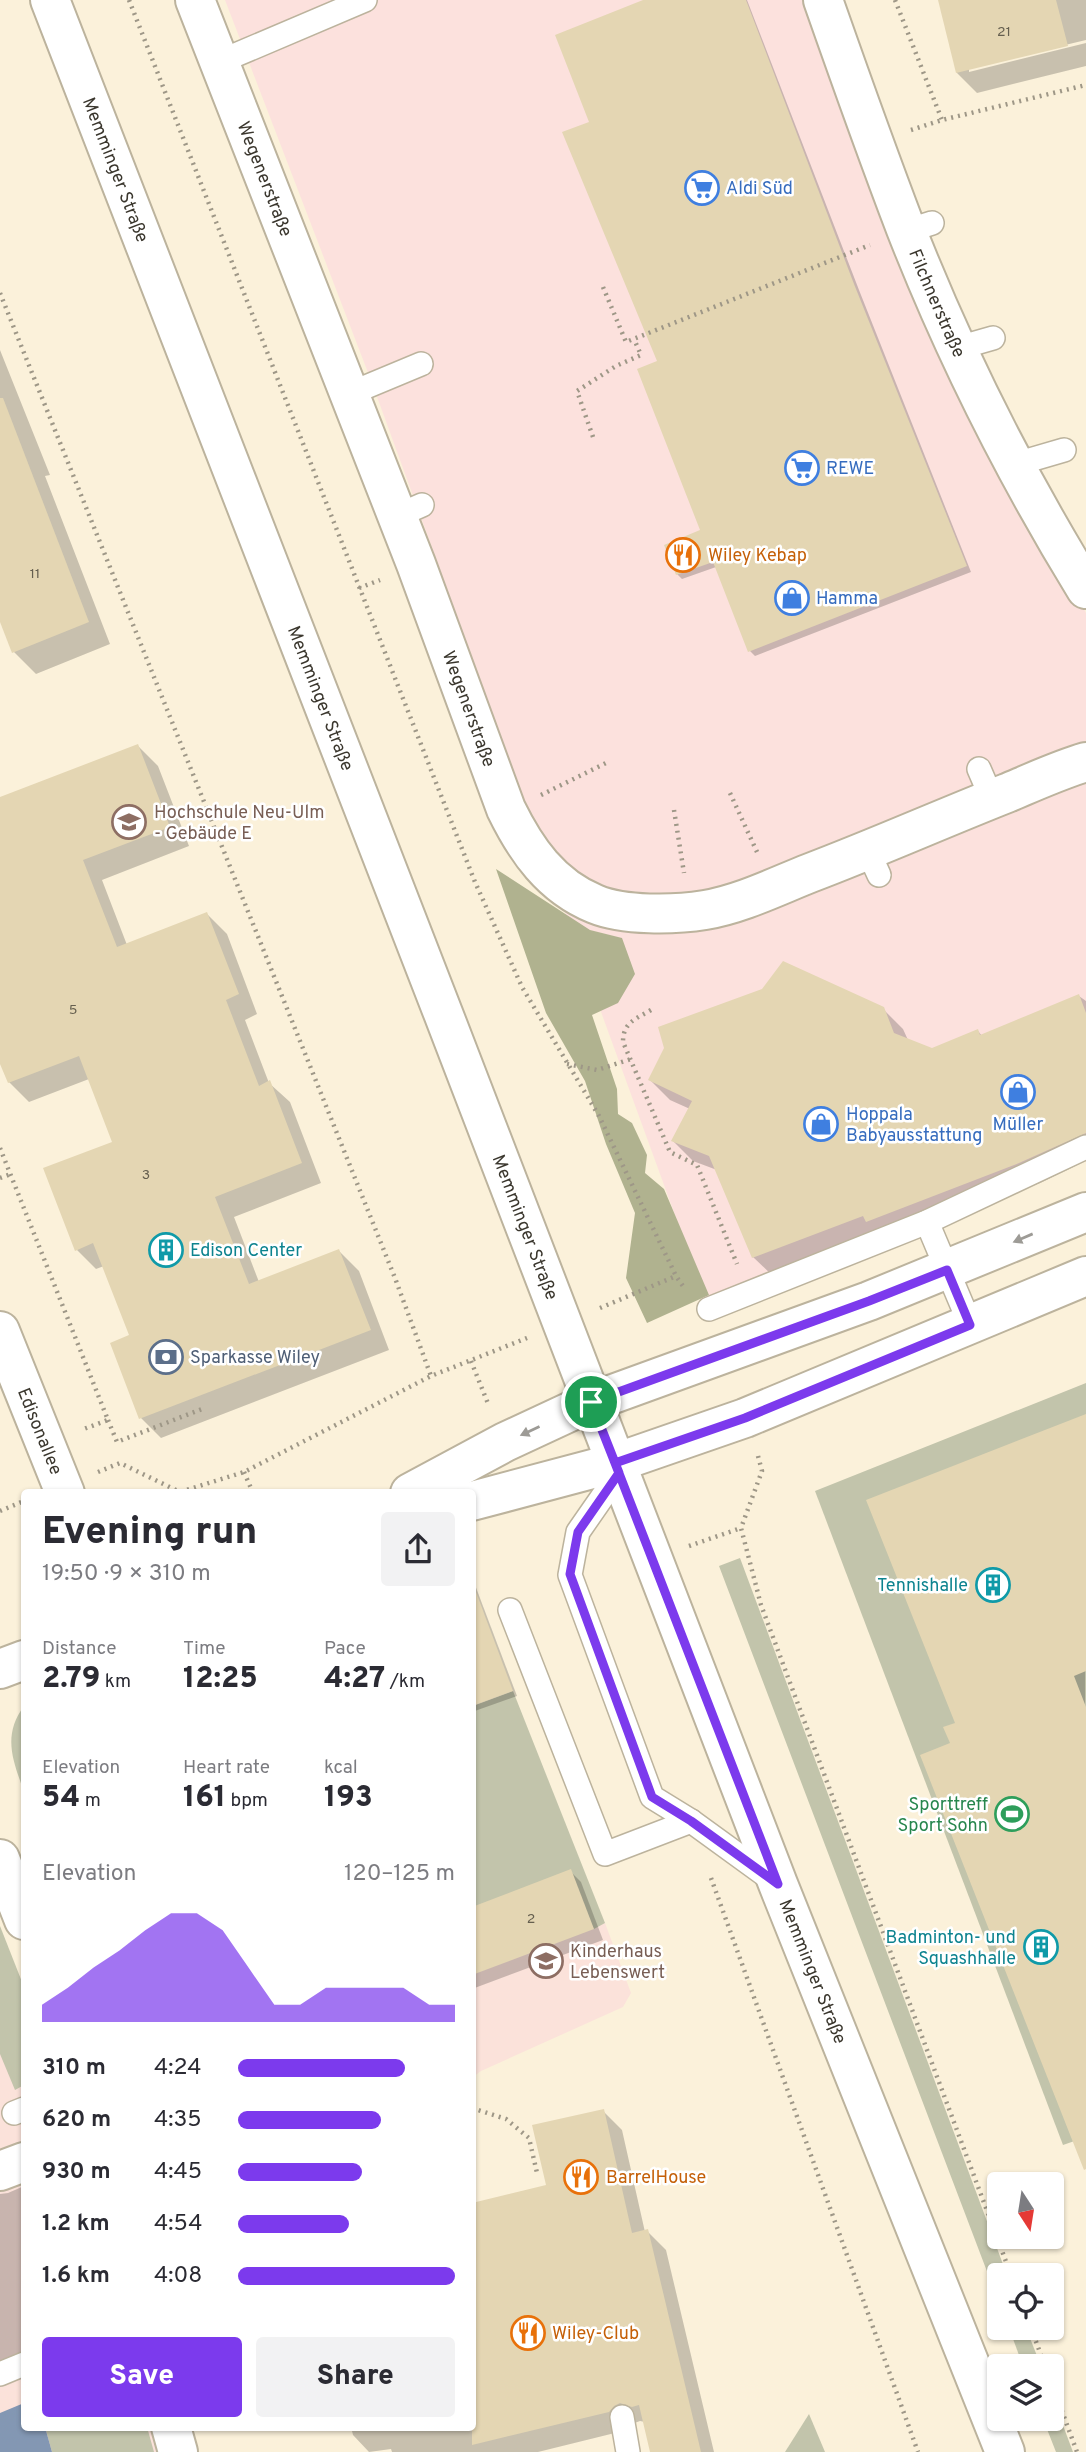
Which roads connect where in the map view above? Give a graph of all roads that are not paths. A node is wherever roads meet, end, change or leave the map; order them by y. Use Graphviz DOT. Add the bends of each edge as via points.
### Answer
graph roads {
  1 [pos="50,0"];
  2 [pos="195,0"];
  3 [pos="365,0"];
  4 [pos="823,0"];
  5 [pos="219,62"];
  6 [pos="421,364"];
  7 [pos="349,394"];
  8 [pos="1064,450"];
  9 [pos="1016,464"];
  10 [pos="1084,583"];
  11 [pos="1086,762"];
  12 [pos="1086,1147"];
  13 [pos="1086,1212"];
  14 [pos="927,1222"];
  15 [pos="947,1270"];
  16 [pos="1086,1276"];
  17 [pos="709,1309"];
  18 [pos="970,1325"];
  19 [pos="0,1331"];
  20 [pos="591,1402"];
  21 [pos="617,1468"];
  22 [pos="78,1484"];
  23 [pos="418,1489"];
  24 [pos="476,1500"];
  25 [pos="510,1610"];
  26 [pos="21,1661"];
  27 [pos="0,1670"];
  28 [pos="691,1821"];
  29 [pos="0,1859"];
  30 [pos="778,1884"];
  31 [pos="21,1912"];
  32 [pos="21,2163"];
  33 [pos="0,2171"];
  34 [pos="21,2365"];
  35 [pos="0,2374"];
  36 [pos="621,2417"];
  37 [pos="172,2431"];
  38 [pos="178,2452"];
  39 [pos="628,2452"];
  40 [pos="1005,2452"];
  1 -- 20 [label="street, Memminger Straße"];
  2 -- 5 [label="street, Wegenerstraße"];
  3 -- 5 [label="lane"];
  4 -- 9 [label="street, Filchnerstraße" via="874,143 976,343 973,383"];
  5 -- 7 [label="street, Wegenerstraße"];
  6 -- 7 [label="lane"];
  7 -- 11 [label="street, Wegenerstraße" via="409,510 506,809 538,863 559,883 595,904 631,912 706,910 874,863 985,784"];
  8 -- 9 [label="lane"];
  9 -- 10 [label="street, Filchnerstraße"];
  12 -- 14 [label="lane"];
  13 -- 15 [label="street, one-way"];
  14 -- 15 [label="lane"];
  14 -- 17 [label="lane"];
  15 -- 18 [label="lane"];
  15 -- 20 [label="street"];
  16 -- 18 [label="street"];
  18 -- 21 [label="street"];
  19 -- 22 [label="street, Edisonallee"];
  20 -- 21 [label="street, Memminger Straße"];
  20 -- 23 [label="street, one-way"];
  21 -- 24 [label="street"];
  21 -- 28 [label="lane" via="578,1532 570,1574 652,1797"];
  21 -- 30 [label="street, Memminger Straße"];
  25 -- 28 [label="lane" via="605,1854"];
  26 -- 27 [label="street"];
  28 -- 30 [label="lane"];
  29 -- 31 [label="street"];
  30 -- 40 [label="street, Memminger Straße"];
  32 -- 33 [label="street"];
  34 -- 35 [label="lane"];
  36 -- 39 [label="lane"];
  37 -- 38 [label="street"];
}
